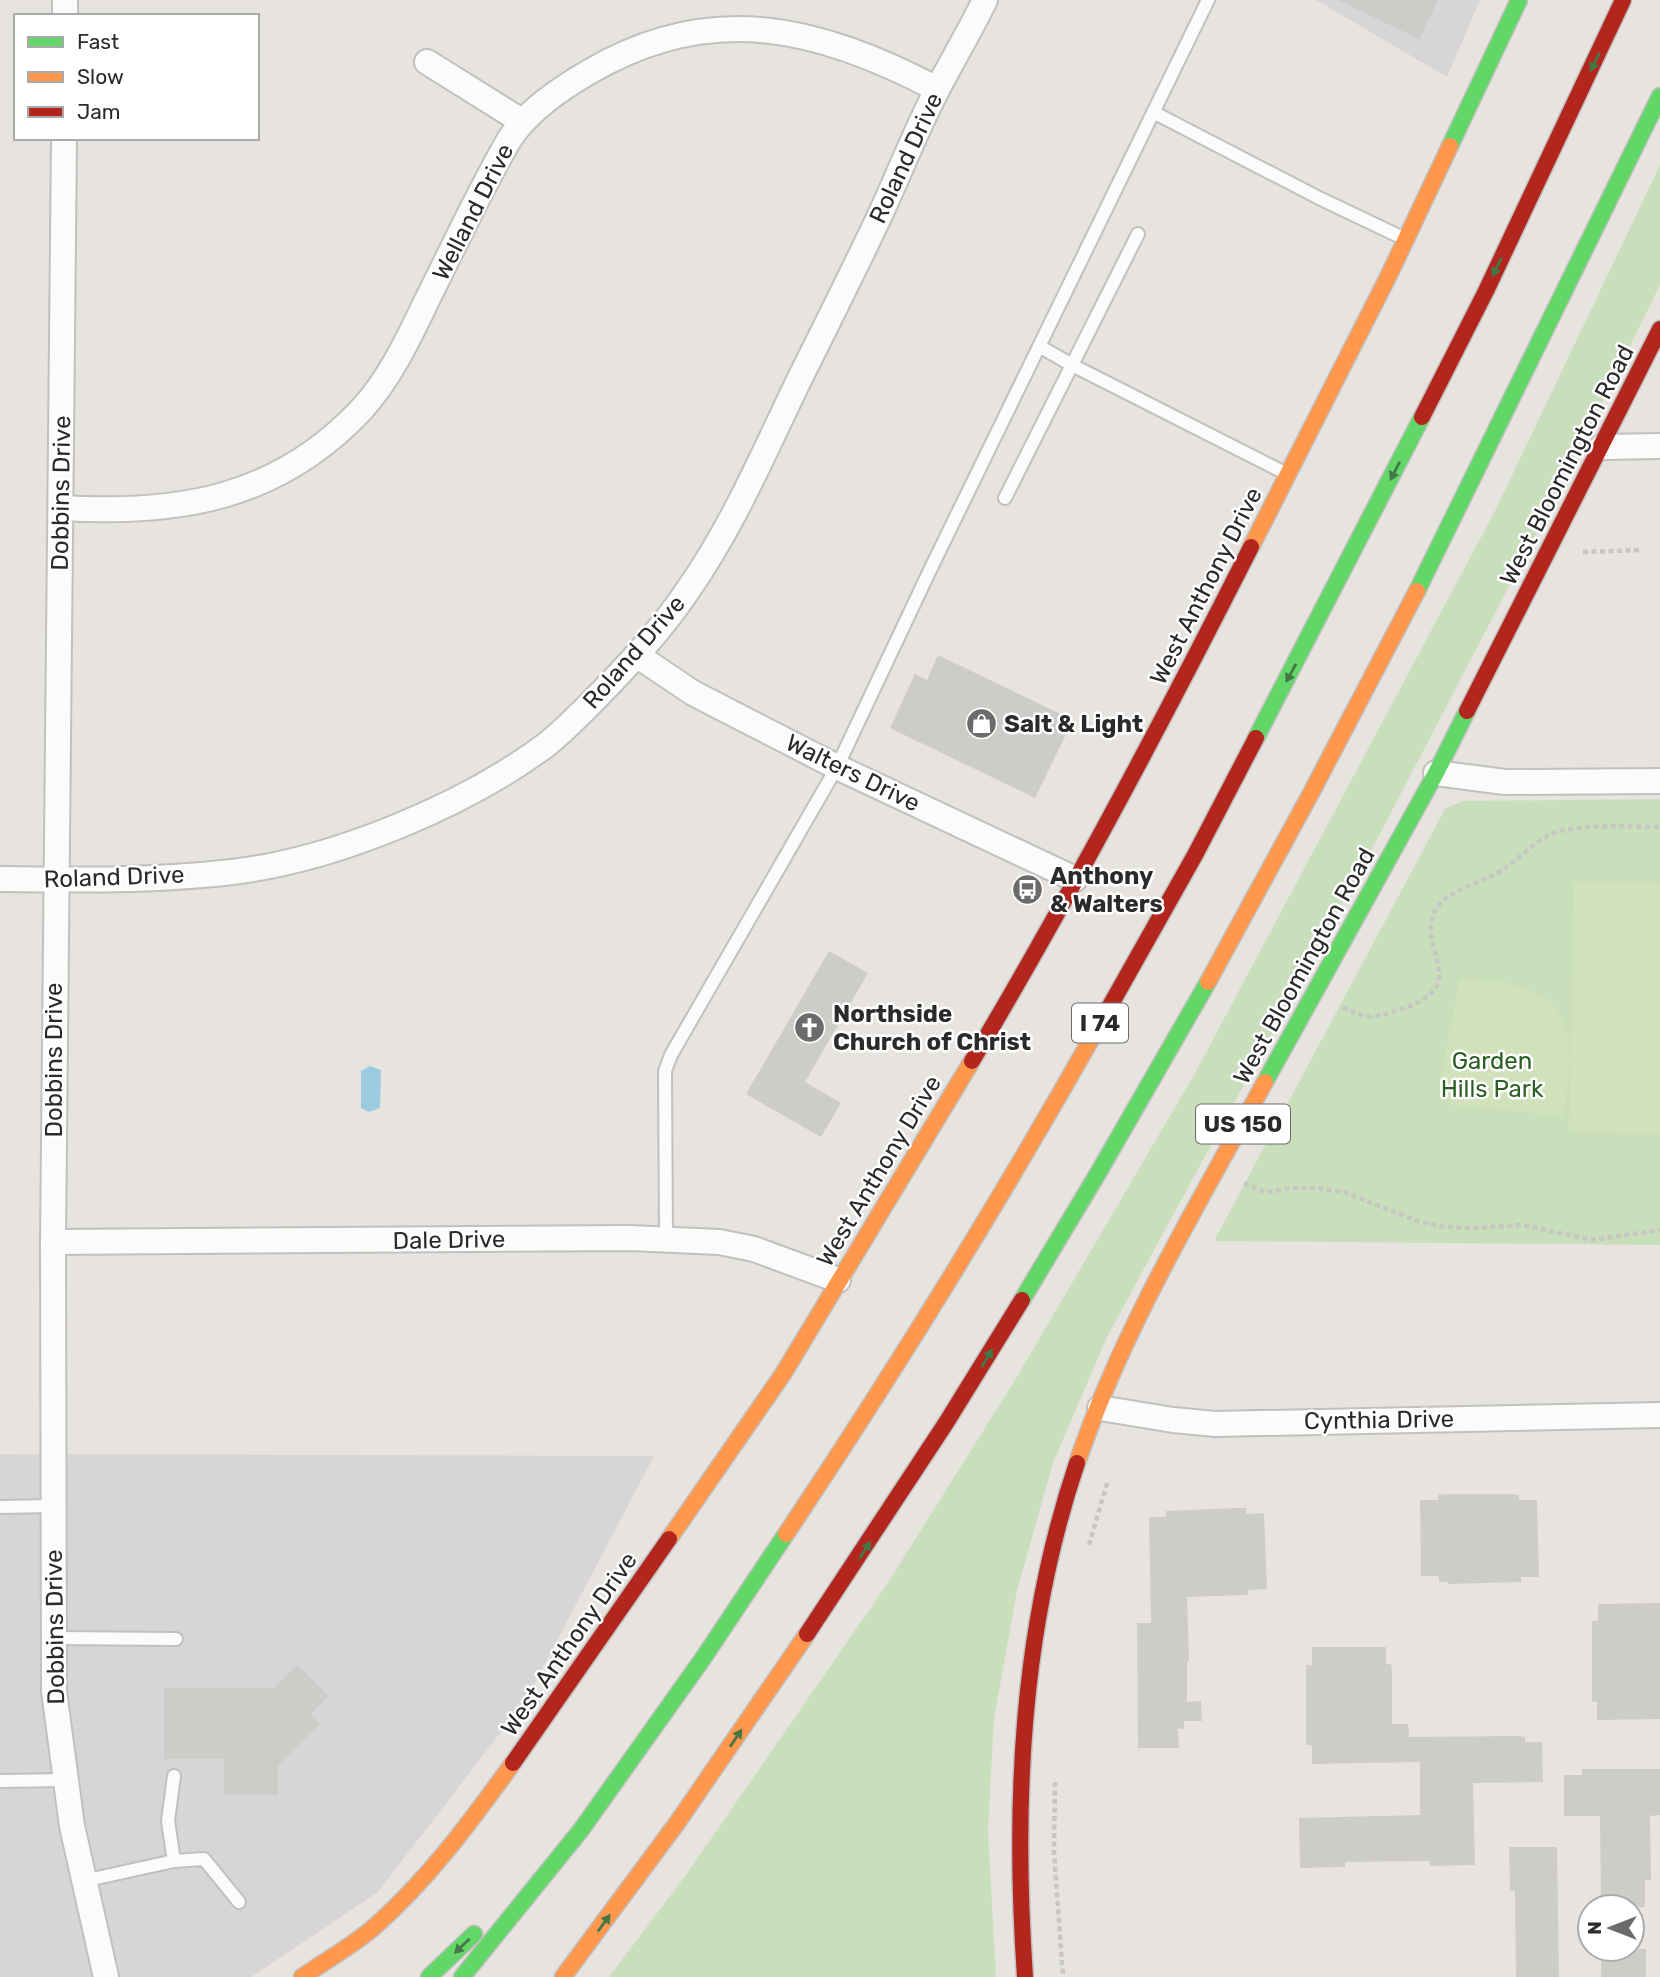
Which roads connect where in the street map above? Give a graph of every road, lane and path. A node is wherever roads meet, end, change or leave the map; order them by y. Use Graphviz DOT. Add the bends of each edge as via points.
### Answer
graph roads {
  1 [pos="985,0"];
  2 [pos="1208,0"];
  3 [pos="1519,0"];
  4 [pos="1623,0"];
  5 [pos="427,62"];
  6 [pos="937,89"];
  7 [pos="1660,96"];
  8 [pos="1153,112"];
  9 [pos="523,122"];
  10 [pos="64,140"];
  11 [pos="1138,234"];
  12 [pos="1405,240"];
  13 [pos="1660,329"];
  14 [pos="1039,346"];
  15 [pos="1072,365"];
  16 [pos="1660,446"];
  17 [pos="1602,447"];
  18 [pos="1287,475"];
  19 [pos="1005,498"];
  20 [pos="61,509"];
  21 [pos="1641,550"];
  22 [pos="1582,552"];
  23 [pos="638,656"];
  24 [pos="837,767"];
  25 [pos="1436,773"];
  26 [pos="1660,781"];
  27 [pos="1660,827"];
  28 [pos="0,879"];
  29 [pos="1075,879"];
  30 [pos="56,880"];
  31 [pos="1343,1007"];
  32 [pos="1243,1183"];
  33 [pos="1660,1230"];
  34 [pos="666,1239"];
  35 [pos="53,1242"];
  36 [pos="838,1280"];
  37 [pos="1100,1408"];
  38 [pos="1660,1415"];
  39 [pos="1111,1470"];
  40 [pos="53,1506"];
  41 [pos="0,1507"];
  42 [pos="1087,1553"];
  43 [pos="54,1638"];
  44 [pos="177,1639"];
  45 [pos="1055,1771"];
  46 [pos="174,1776"];
  47 [pos="65,1780"];
  48 [pos="0,1781"];
  49 [pos="581,1830"];
  50 [pos="174,1861"];
  51 [pos="83,1881"];
  52 [pos="239,1902"];
  53 [pos="106,1977"];
  54 [pos="302,1977"];
  55 [pos="429,1977"];
  56 [pos="462,1977"];
  57 [pos="563,1977"];
  58 [pos="1025,1977"];
  59 [pos="1063,1977"];
  1 -- 6 [label="street, Roland Drive"];
  2 -- 8 [label="lane"];
  3 -- 12 [label="main road, West Anthony Drive"];
  4 -- 49 [label="main road, I 74, one-way" via="1486,291 1342,575 1195,855 1075,1068 843,1449 705,1657"];
  5 -- 9 [label="street"];
  6 -- 9 [label="street, Welland Drive" via="897,68 797,35 715,28 683,32 608,60 572,81"];
  6 -- 23 [label="street, Roland Drive" via="880,216 724,532 690,589"];
  57 -- 7 [label="main road, one-way" via="716,1767 861,1556 1095,1180 1230,943 1377,669"];
  8 -- 12 [label="lane"];
  8 -- 14 [label="lane"];
  9 -- 20 [label="street, Welland Drive" via="481,190 389,372 336,434 301,460 227,495 184,506"];
  10 -- 20 [label="street, Dobbins Drive"];
  11 -- 15 [label="lane"];
  12 -- 18 [label="main road, West Anthony Drive"];
  13 -- 17 [label="main road, West Bloomington Road / US 150"];
  14 -- 15 [label="lane"];
  14 -- 24 [label="lane"];
  15 -- 18 [label="lane"];
  15 -- 19 [label="lane"];
  16 -- 17 [label="street"];
  17 -- 25 [label="main road, West Bloomington Road / US 150"];
  18 -- 29 [label="main road, West Anthony Drive" via="1168,711"];
  20 -- 30 [label="street, Dobbins Drive"];
  21 -- 22 [label="path"];
  23 -- 24 [label="street, Walters Drive" via="693,694"];
  23 -- 30 [label="street, Roland Drive" via="544,746 480,786 365,839 236,871"];
  24 -- 29 [label="street, Walters Drive"];
  24 -- 34 [label="lane" via="665,1071"];
  25 -- 26 [label="street" via="1505,782"];
  25 -- 37 [label="main road, West Bloomington Road / US 150" via="1163,1267"];
  27 -- 31 [label="path" via="1574,829 1547,836 1500,872 1436,908 1431,927 1438,976 1429,998 1374,1018"];
  28 -- 30 [label="street, Roland Drive"];
  29 -- 36 [label="main road, West Anthony Drive" via="1007,1002"];
  30 -- 35 [label="street, Dobbins Drive"];
  32 -- 33 [label="path" via="1269,1192 1319,1188 1346,1193 1444,1227 1522,1225 1593,1240"];
  34 -- 35 [label="street, Dale Drive"];
  34 -- 36 [label="street, Dale Drive" via="754,1249"];
  35 -- 40 [label="street, Dobbins Drive"];
  36 -- 54 [label="main road, West Anthony Drive" via="783,1374 456,1841 372,1929"];
  37 -- 38 [label="street, Cynthia Drive" via="1215,1424"];
  37 -- 58 [label="main road, West Bloomington Road / US 150" via="1060,1517 1029,1670 1018,1802"];
  39 -- 42 [label="path"];
  40 -- 41 [label="lane"];
  40 -- 43 [label="street, Dobbins Drive"];
  43 -- 44 [label="lane"];
  43 -- 47 [label="street, Dobbins Drive" via="54,1690"];
  45 -- 59 [label="path" via="1054,1853"];
  46 -- 50 [label="lane" via="168,1821"];
  47 -- 48 [label="lane"];
  47 -- 51 [label="street, Dobbins Drive"];
  49 -- 55 [label="main road, one-way"];
  49 -- 56 [label="main road, I 74"];
  50 -- 51 [label="lane"];
  50 -- 52 [label="lane" via="204,1859"];
  51 -- 53 [label="street, Dobbins Drive"];
}
